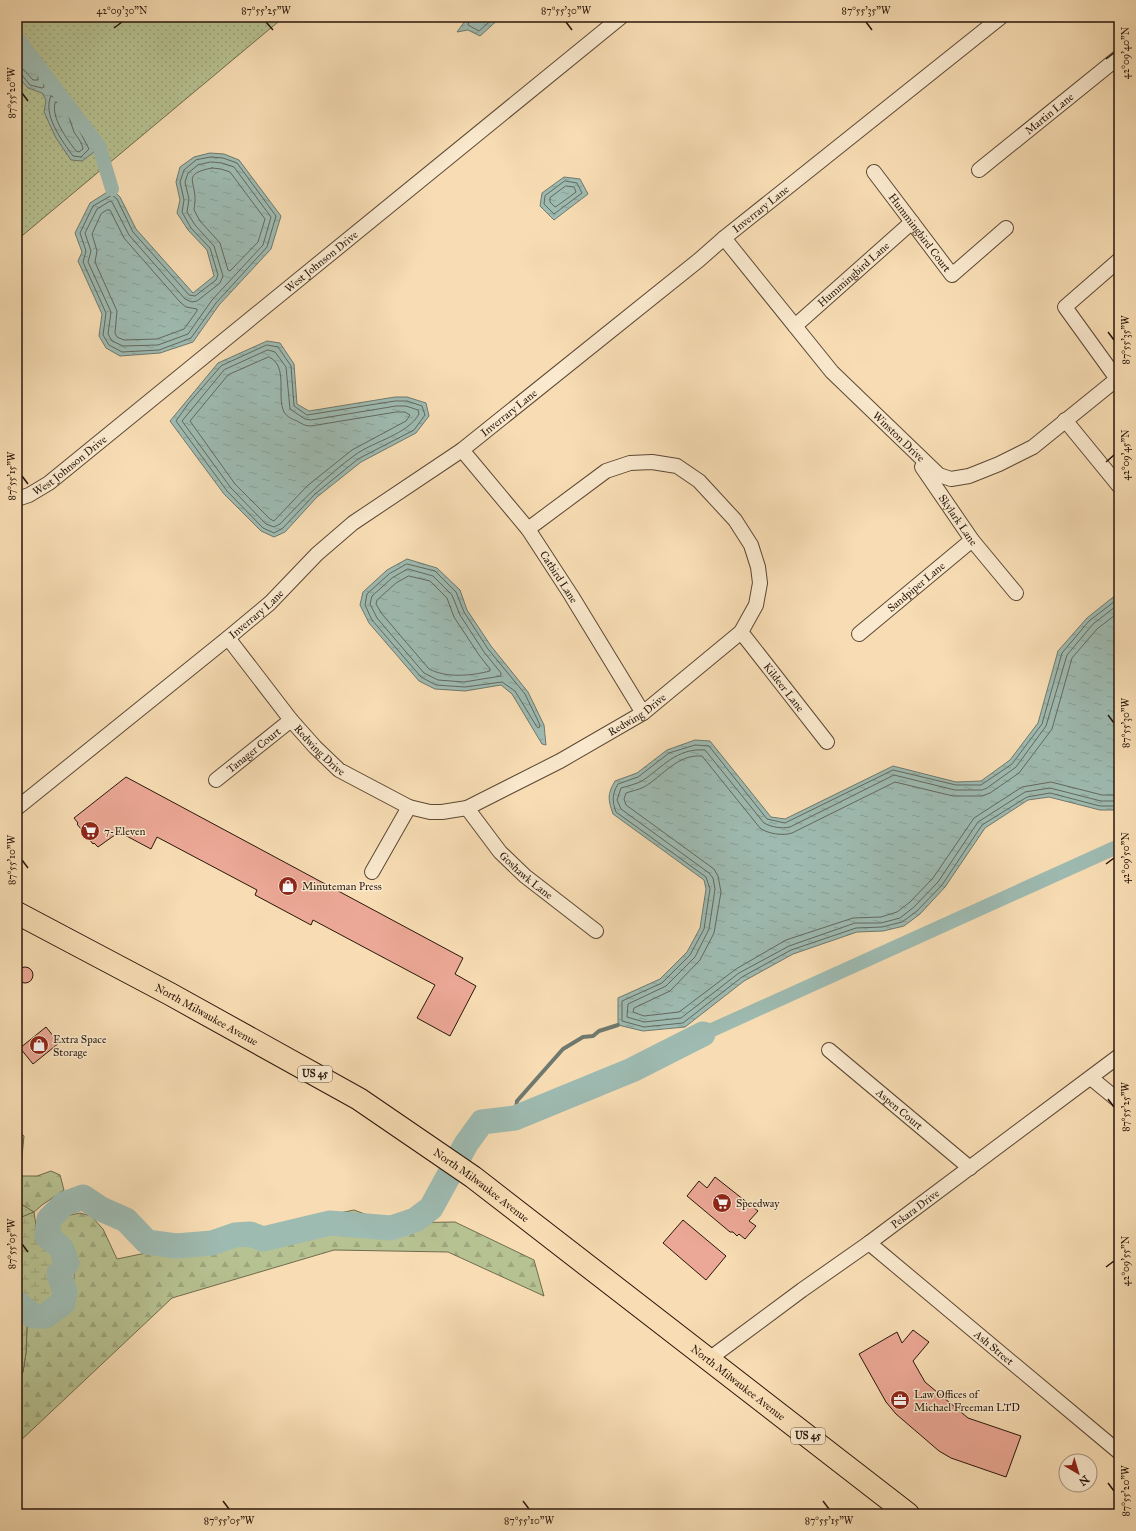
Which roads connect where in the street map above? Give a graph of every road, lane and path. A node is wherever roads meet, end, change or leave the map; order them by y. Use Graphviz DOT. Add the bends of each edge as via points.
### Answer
graph roads {
  1 [pos="621,17"];
  2 [pos="1001,17"];
  3 [pos="1119,57"];
  4 [pos="979,170"];
  5 [pos="874,172"];
  6 [pos="912,222"];
  7 [pos="1006,228"];
  8 [pos="724,238"];
  9 [pos="1119,260"];
  10 [pos="796,326"];
  11 [pos="1065,420"];
  12 [pos="906,443"];
  13 [pos="462,450"];
  14 [pos="1119,486"];
  15 [pos="17,499"];
  16 [pos="528,530"];
  17 [pos="972,540"];
  18 [pos="1016,593"];
  19 [pos="741,632"];
  20 [pos="860,634"];
  21 [pos="228,638"];
  22 [pos="643,713"];
  23 [pos="291,720"];
  24 [pos="827,742"];
  25 [pos="216,780"];
  26 [pos="409,807"];
  27 [pos="17,808"];
  28 [pos="468,808"];
  29 [pos="372,872"];
  30 [pos="17,913"];
  31 [pos="596,931"];
  32 [pos="829,1050"];
  33 [pos="1119,1056"];
  34 [pos="1091,1078"];
  35 [pos="1119,1101"];
  36 [pos="970,1168"];
  37 [pos="870,1243"];
  38 [pos="709,1358"];
  39 [pos="1119,1452"];
  40 [pos="908,1514"];
  1 -- 15 [label="street, West Johnson Drive" via="49,483"];
  2 -- 8 [label="street, Inverrary Lane"];
  3 -- 4 [label="street, Martin Lane"];
  5 -- 6 [label="street, Hummingbird Court"];
  6 -- 7 [label="street, Hummingbird Court" via="952,275"];
  6 -- 10 [label="street, Hummingbird Lane"];
  8 -- 10 [label="street, Winston Drive"];
  8 -- 13 [label="street, Inverrary Lane"];
  9 -- 11 [label="street, Winston Drive" via="1065,307 1117,379"];
  10 -- 12 [label="street, Winston Drive" via="832,372"];
  11 -- 12 [label="street, Winston Drive" via="1033,446 999,464 969,476 950,479 939,475"];
  11 -- 14 [label="street"];
  12 -- 17 [label="street, Skylark Lane"];
  13 -- 16 [label="street, Catbird Lane"];
  13 -- 21 [label="street, Inverrary Lane" via="352,523 317,554 270,603"];
  16 -- 19 [label="street, Redwing Drive" via="606,471 630,463 652,462 677,466 699,481 735,520 750,545 758,566 760,583 756,605"];
  16 -- 22 [label="street, Catbird Lane"];
  17 -- 18 [label="street, Skylark Lane"];
  17 -- 20 [label="street, Sandpiper Lane"];
  19 -- 22 [label="street, Redwing Drive"];
  19 -- 24 [label="street, Kildeer Lane"];
  21 -- 23 [label="street, Redwing Drive"];
  21 -- 27 [label="street, Inverrary Lane"];
  22 -- 28 [label="street, Redwing Drive" via="560,761"];
  23 -- 25 [label="street, Tanager Court"];
  23 -- 26 [label="street, Redwing Drive" via="338,770"];
  26 -- 28 [label="street, Redwing Drive" via="430,812"];
  26 -- 29 [label="street"];
  28 -- 31 [label="street, Goshawk Lane" via="500,852 525,876"];
  30 -- 38 [label="main road, North Milwaukee Avenue / US 45" via="359,1099 473,1177"];
  32 -- 36 [label="street, Aspen Court"];
  33 -- 34 [label="street, Pekara Drive"];
  34 -- 35 [label="street"];
  34 -- 36 [label="street, Pekara Drive"];
  36 -- 37 [label="street, Pekara Drive"];
  37 -- 38 [label="street, Pekara Drive"];
  37 -- 39 [label="street, Ash Street"];
  38 -- 40 [label="main road, North Milwaukee Avenue / US 45"];
}
